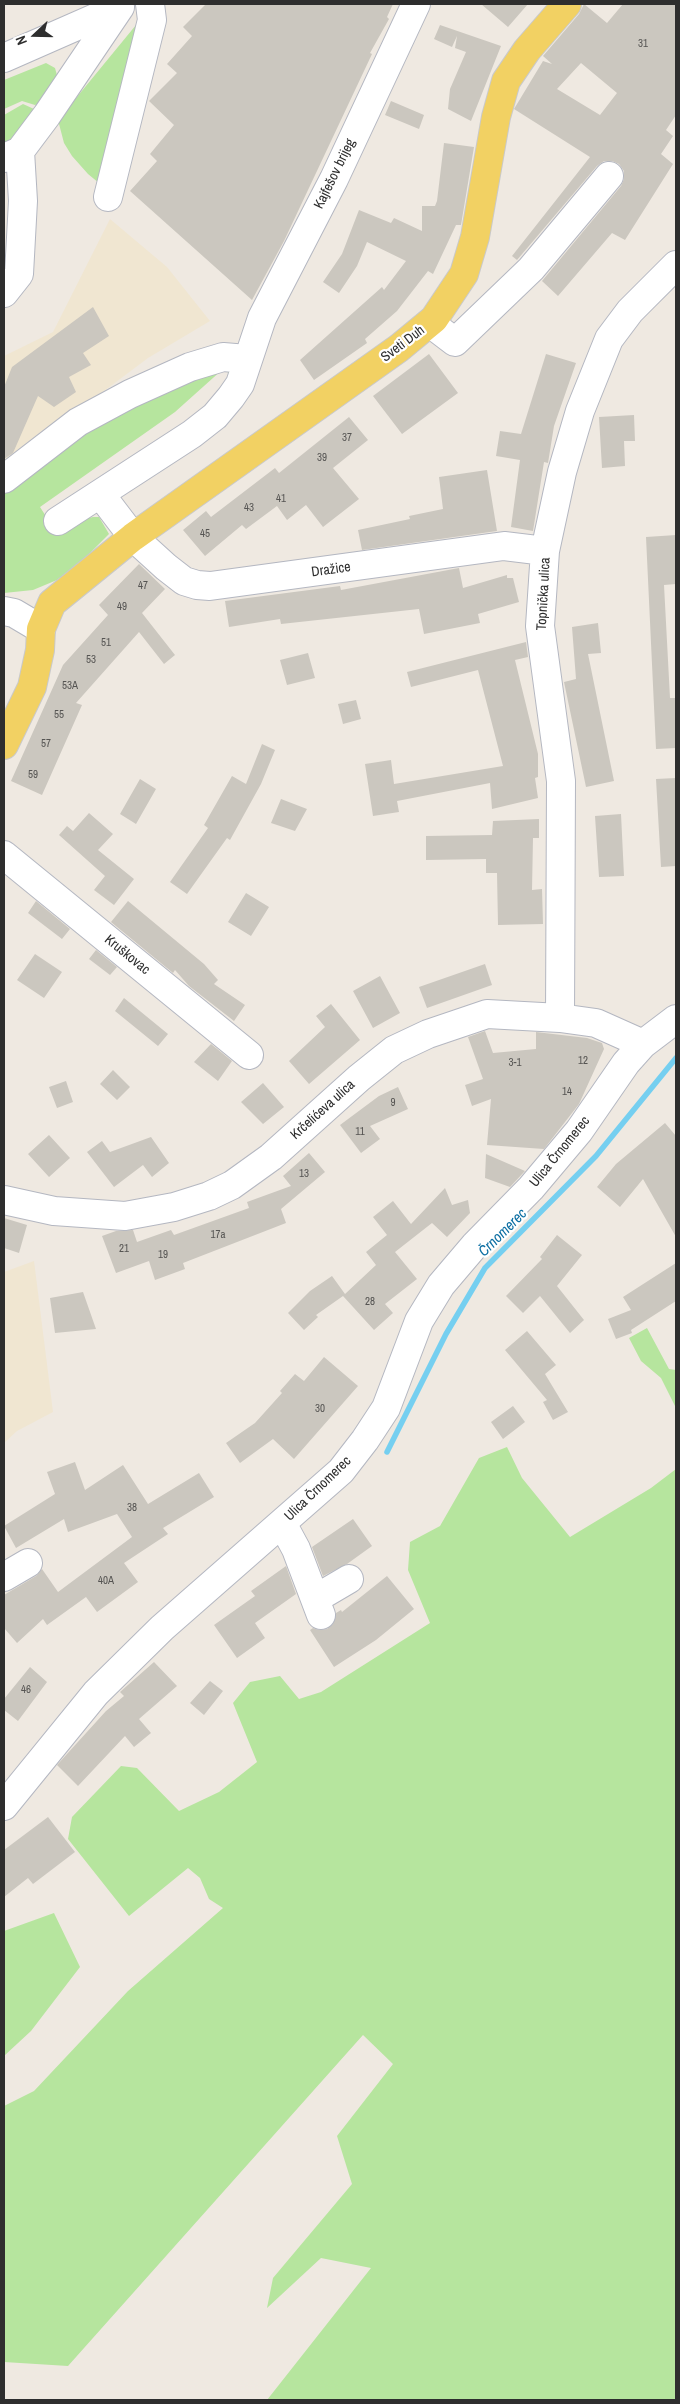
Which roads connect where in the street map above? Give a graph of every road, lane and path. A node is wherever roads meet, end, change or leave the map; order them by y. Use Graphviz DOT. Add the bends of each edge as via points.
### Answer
graph roads {
  1 [pos="150,4"];
  2 [pos="416,4"];
  3 [pos="567,4"];
  4 [pos="122,6"];
  5 [pos="80,13"];
  6 [pos="4,58"];
  7 [pos="12,154"];
  8 [pos="609,176"];
  9 [pos="108,197"];
  10 [pos="676,265"];
  11 [pos="4,293"];
  12 [pos="430,323"];
  13 [pos="250,351"];
  14 [pos="4,479"];
  15 [pos="101,495"];
  16 [pos="58,521"];
  17 [pos="133,537"];
  18 [pos="545,552"];
  19 [pos="4,611"];
  20 [pos="4,628"];
  21 [pos="41,629"];
  22 [pos="4,745"];
  23 [pos="4,855"];
  24 [pos="560,1018"];
  25 [pos="672,1030"];
  26 [pos="643,1044"];
  27 [pos="249,1055"];
  28 [pos="4,1200"];
  29 [pos="282,1523"];
  30 [pos="28,1563"];
  31 [pos="4,1578"];
  32 [pos="349,1579"];
  33 [pos="34,1769"];
  34 [pos="4,1773"];
  35 [pos="4,1806"];
  1 -- 9 [label="street" via="152,20"];
  2 -- 13 [label="street, Kajfešov brijeg" via="334,179 262,318"];
  3 -- 12 [label="main road, Sveti Duh" via="527,50 506,81 496,117 475,237 464,274"];
  4 -- 5 [label="street"];
  4 -- 7 [label="street" via="47,115"];
  5 -- 6 [label="street"];
  7 -- 11 [label="street" via="23,202 18,274"];
  8 -- 12 [label="street" via="531,269 455,342"];
  10 -- 18 [label="street, Topnička ulica" via="630,311 609,339 581,408 562,472"];
  12 -- 17 [label="main road, Sveti Duh"];
  13 -- 14 [label="street" via="190,367 130,394 78,422"];
  13 -- 15 [label="street, Kajfešov brijeg" via="240,384 215,416"];
  15 -- 16 [label="street, Kajfešov brijeg"];
  15 -- 17 [label="street, Dražice"];
  17 -- 18 [label="street, Dražice" via="184,581 210,586 504,546"];
  17 -- 21 [label="main road, Sveti Duh" via="88,575 82,592 64,614"];
  18 -- 24 [label="street, Topnička ulica" via="540,626 561,781"];
  19 -- 21 [label="street" via="14,613"];
  20 -- 21 [label="street" via="23,632"];
  21 -- 22 [label="main road" via="32,687"];
  23 -- 27 [label="street, Kruškovac"];
  24 -- 26 [label="street, Krčelićeva ulica" via="596,1023"];
  24 -- 28 [label="street, Krčelićeva ulica" via="487,1014 428,1034 394,1050 271,1156 232,1185 209,1196 125,1216 54,1212"];
  25 -- 26 [label="street, Ulica Črnomerec"];
  26 -- 29 [label="street, Ulica Črnomerec" via="579,1131 441,1285 419,1321 386,1408 365,1440 340,1471"];
  29 -- 32 [label="street" via="296,1549 318,1607"];
  29 -- 33 [label="street, Ulica Črnomerec" via="162,1628 96,1694"];
  30 -- 31 [label="street"];
  33 -- 34 [label="street"];
  33 -- 35 [label="street, Ulica Črnomerec"];
}
